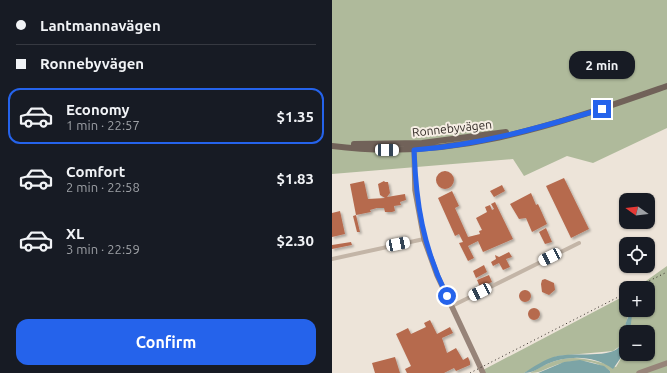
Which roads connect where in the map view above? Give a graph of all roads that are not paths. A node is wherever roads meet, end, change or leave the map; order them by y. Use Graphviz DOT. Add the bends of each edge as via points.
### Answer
graph roads {
  1 [pos="667,86"];
  2 [pos="549,125"];
  3 [pos="414,143"];
  4 [pos="332,145"];
  5 [pos="414,150"];
  6 [pos="424,239"];
  7 [pos="579,243"];
  8 [pos="332,259"];
  9 [pos="452,306"];
  10 [pos="667,362"];
  11 [pos="483,373"];
  12 [pos="639,373"];
  1 -- 2 [label="main road, Ronnebyvägen"];
  2 -- 3 [label="main road, Ronnebyvägen" via="479,137"];
  2 -- 5 [label="main road, Ronnebyvägen" via="468,144"];
  3 -- 4 [label="main road, Ronnebyvägen"];
  3 -- 5 [label="street"];
  4 -- 5 [label="main road, Ronnebyvägen"];
  5 -- 6 [label="street" via="416,197"];
  6 -- 8 [label="street"];
  6 -- 9 [label="street"];
  7 -- 9 [label="street"];
  9 -- 11 [label="street"];
  10 -- 12 [label="street"];
}
